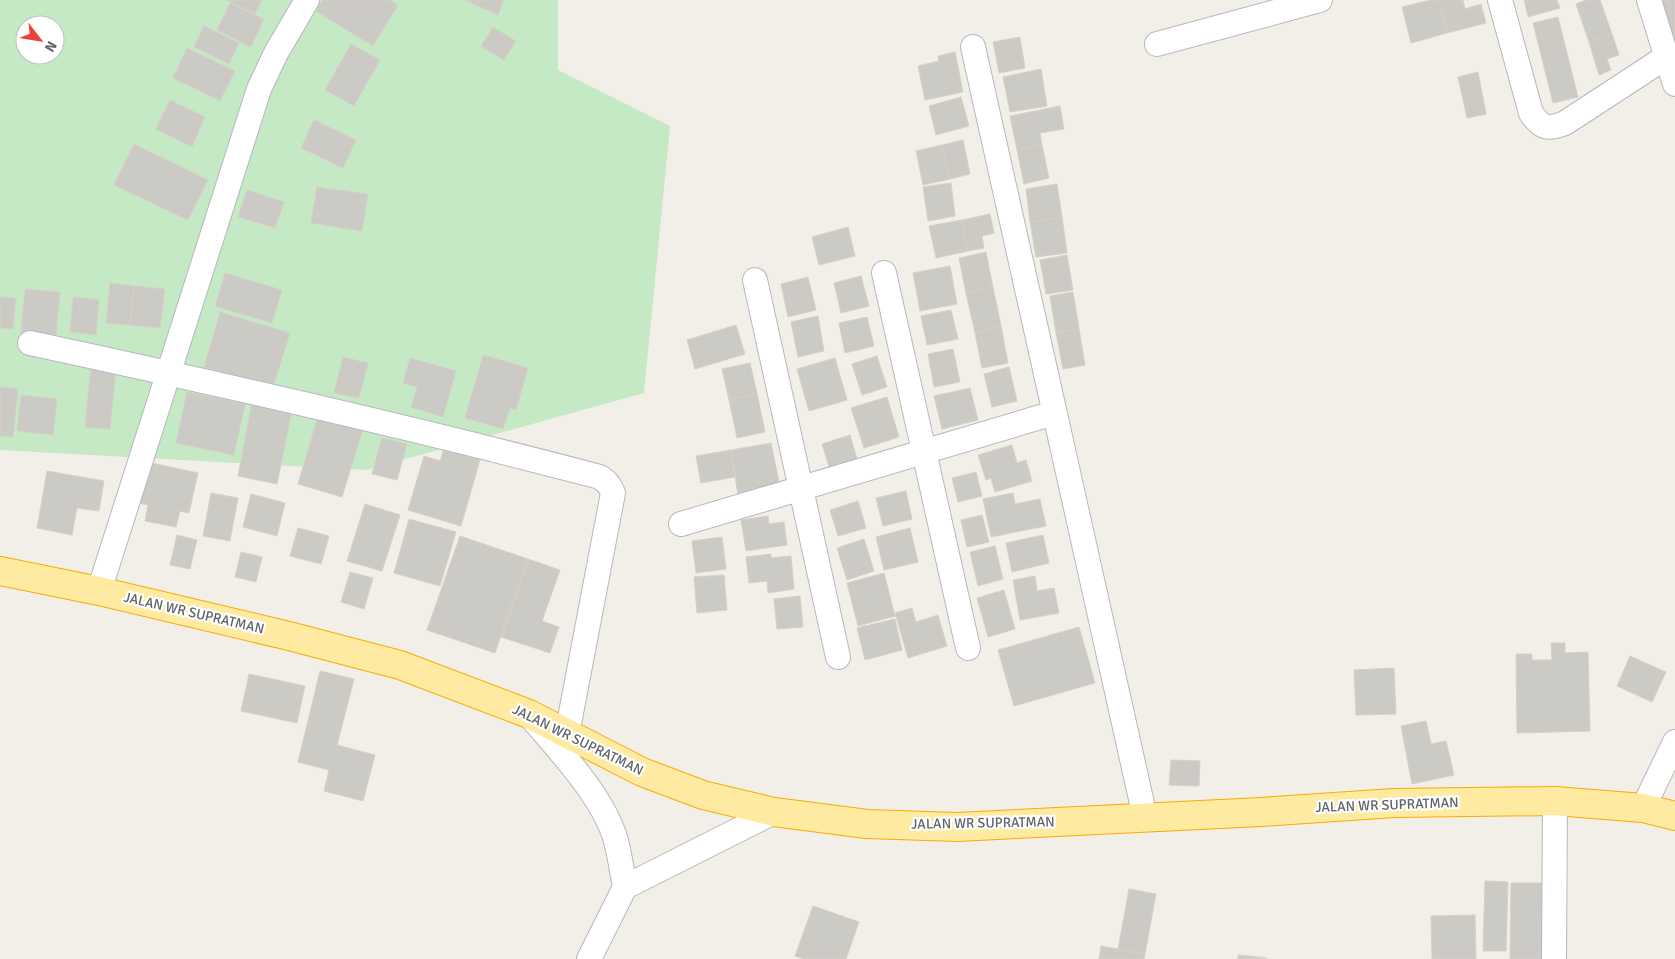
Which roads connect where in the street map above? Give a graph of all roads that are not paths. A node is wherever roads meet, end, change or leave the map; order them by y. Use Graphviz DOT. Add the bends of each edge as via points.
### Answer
graph roads {
  1 [pos="308,0"];
  2 [pos="1320,0"];
  3 [pos="1500,0"];
  4 [pos="1649,0"];
  5 [pos="1157,44"];
  6 [pos="972,47"];
  7 [pos="1666,57"];
  8 [pos="1675,84"];
  9 [pos="884,273"];
  10 [pos="756,280"];
  11 [pos="30,343"];
  12 [pos="168,372"];
  13 [pos="1054,413"];
  14 [pos="924,452"];
  15 [pos="801,488"];
  16 [pos="681,524"];
  17 [pos="0,571"];
  18 [pos="99,591"];
  19 [pos="968,648"];
  20 [pos="838,657"];
  21 [pos="529,714"];
  22 [pos="567,734"];
  23 [pos="1675,742"];
  24 [pos="1555,801"];
  25 [pos="1642,808"];
  26 [pos="774,812"];
  27 [pos="1675,816"];
  28 [pos="1145,818"];
  29 [pos="625,887"];
  30 [pos="589,959"];
  31 [pos="1554,959"];
  1 -- 12 [label="street" via="259,89"];
  2 -- 5 [label="street"];
  3 -- 7 [label="street" via="1531,113 1536,122 1545,127 1554,128 1565,123"];
  4 -- 7 [label="street"];
  6 -- 13 [label="street"];
  7 -- 8 [label="street"];
  9 -- 14 [label="street"];
  10 -- 15 [label="street"];
  11 -- 12 [label="street"];
  12 -- 18 [label="street"];
  12 -- 22 [label="street" via="493,449 600,477 610,485 613,493"];
  13 -- 14 [label="street"];
  13 -- 28 [label="street"];
  14 -- 15 [label="street"];
  14 -- 19 [label="street"];
  15 -- 16 [label="street"];
  15 -- 20 [label="street"];
  17 -- 18 [label="highway, JALAN WR SUPRATMAN"];
  18 -- 21 [label="highway, JALAN WR SUPRATMAN" via="400,666"];
  21 -- 22 [label="highway, JALAN WR SUPRATMAN"];
  21 -- 29 [label="street" via="584,781 605,815 616,840"];
  22 -- 26 [label="highway, JALAN WR SUPRATMAN" via="642,772 703,795"];
  23 -- 25 [label="street"];
  24 -- 25 [label="highway, JALAN WR SUPRATMAN"];
  24 -- 28 [label="highway, JALAN WR SUPRATMAN" via="1394,802"];
  24 -- 31 [label="street"];
  25 -- 27 [label="highway, JALAN WR SUPRATMAN"];
  26 -- 28 [label="highway, JALAN WR SUPRATMAN" via="867,824 957,827"];
  26 -- 29 [label="street"];
  29 -- 30 [label="street"];
}
